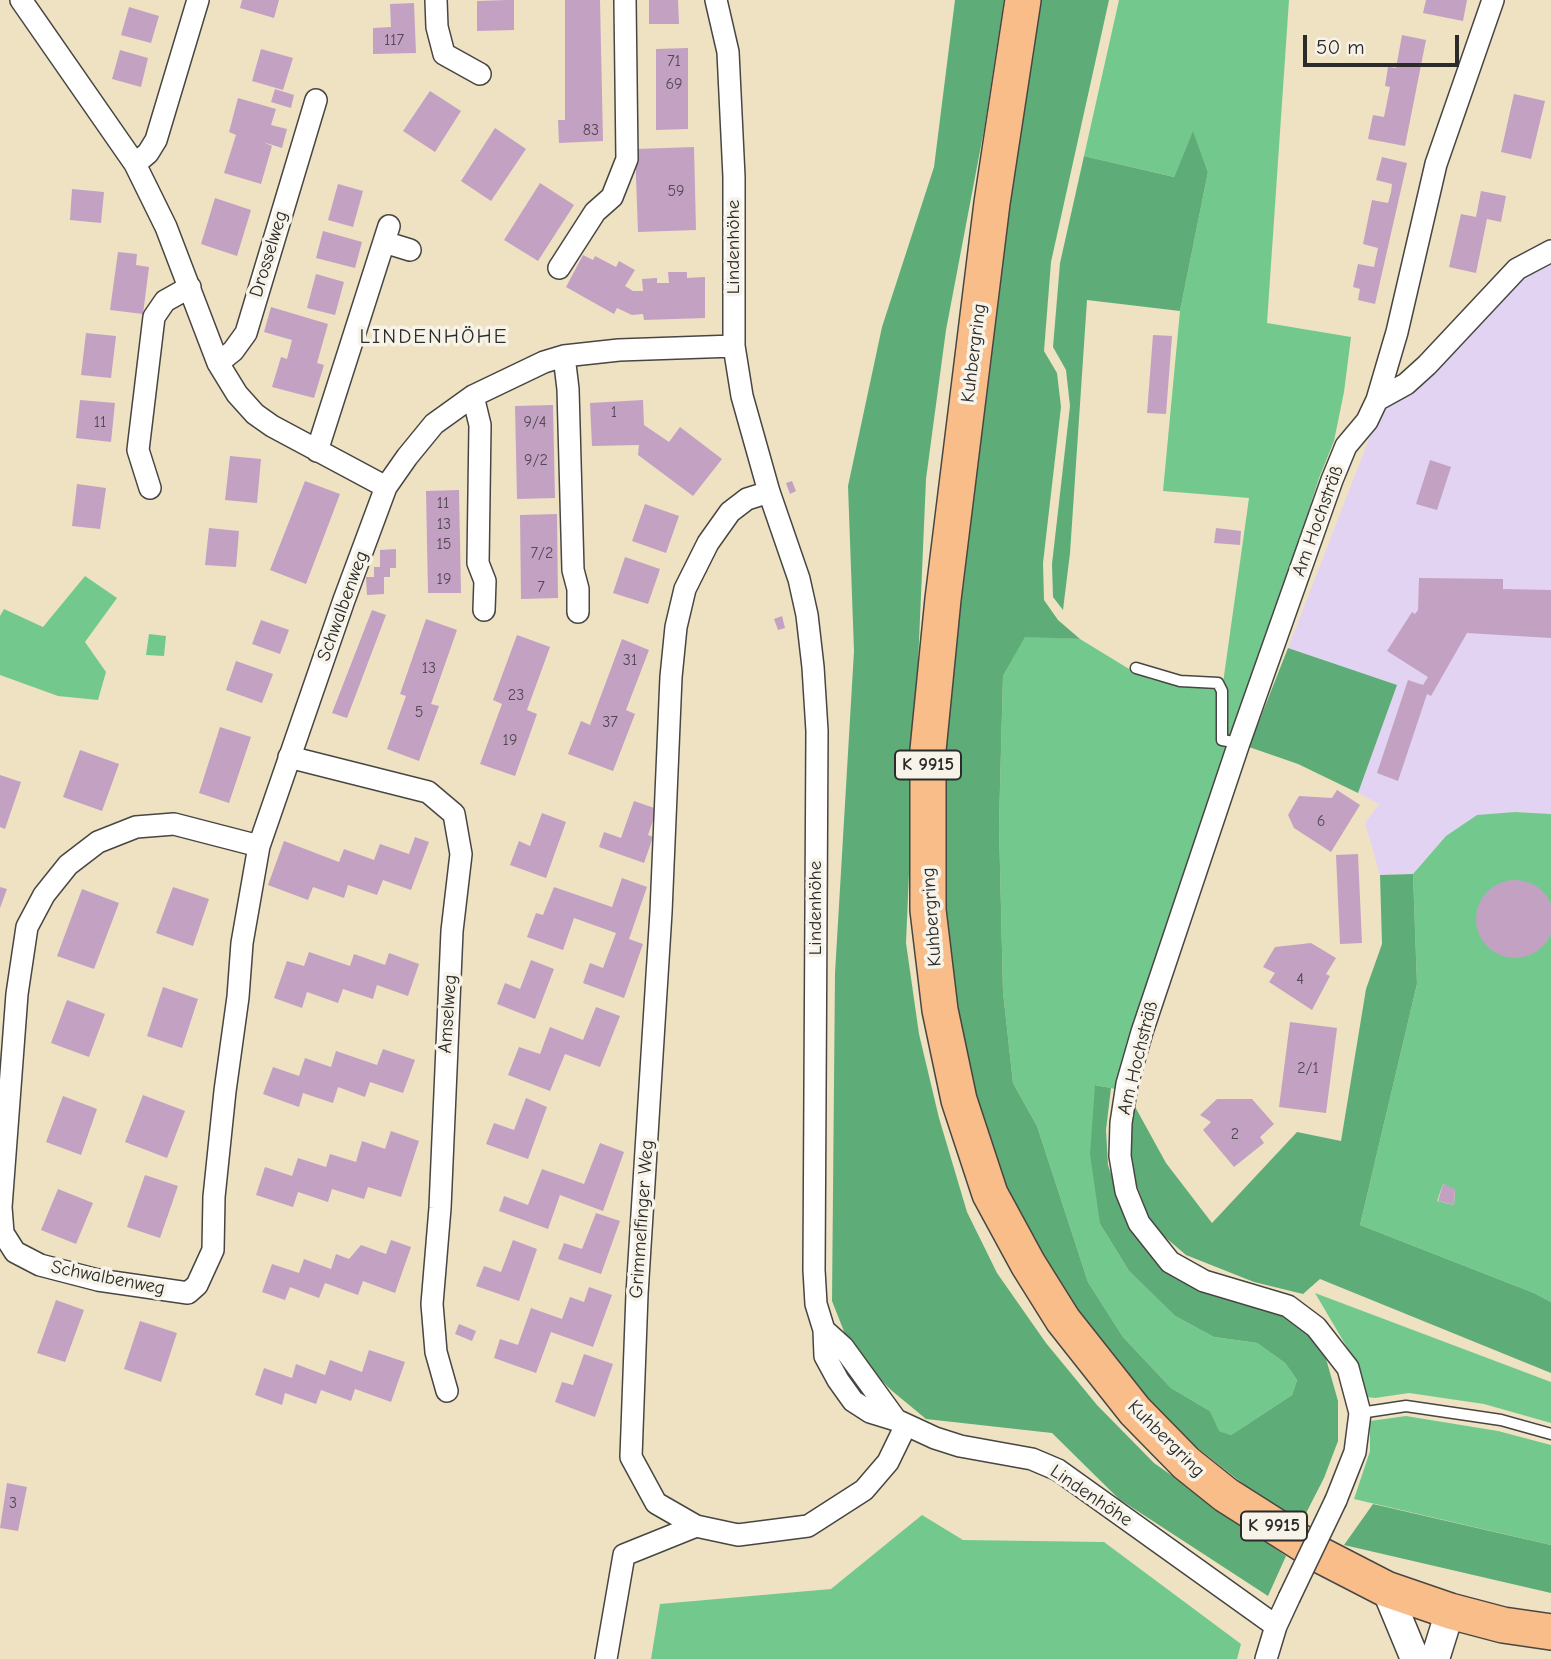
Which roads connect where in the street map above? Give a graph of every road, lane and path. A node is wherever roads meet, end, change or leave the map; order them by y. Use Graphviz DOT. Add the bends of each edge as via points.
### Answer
graph roads {
  1 [pos="20,0"];
  2 [pos="198,0"];
  3 [pos="436,0"];
  4 [pos="625,0"];
  5 [pos="716,0"];
  6 [pos="1023,0"];
  7 [pos="1493,0"];
  8 [pos="480,74"];
  9 [pos="316,100"];
  10 [pos="135,164"];
  11 [pos="410,250"];
  12 [pos="1551,251"];
  13 [pos="559,268"];
  14 [pos="190,287"];
  15 [pos="734,346"];
  16 [pos="564,356"];
  17 [pos="218,363"];
  18 [pos="473,396"];
  19 [pos="1377,400"];
  20 [pos="317,451"];
  21 [pos="386,487"];
  22 [pos="150,488"];
  23 [pos="769,492"];
  24 [pos="943,599"];
  25 [pos="484,610"];
  26 [pos="578,612"];
  27 [pos="952,635"];
  28 [pos="1136,668"];
  29 [pos="1239,743"];
  30 [pos="289,757"];
  31 [pos="259,846"];
  32 [pos="447,1391"];
  33 [pos="1360,1413"];
  34 [pos="901,1424"];
  35 [pos="1551,1434"];
  36 [pos="696,1526"];
  37 [pos="1386,1589"];
  38 [pos="1450,1611"];
  39 [pos="1271,1622"];
  40 [pos="1551,1632"];
  41 [pos="606,1659"];
  42 [pos="1266,1659"];
  43 [pos="1415,1659"];
  44 [pos="1435,1659"];
  1 -- 10 [label="street"];
  2 -- 10 [label="street" via="156,140"];
  3 -- 8 [label="street" via="444,54"];
  4 -- 13 [label="street" via="627,159 612,197 595,212"];
  5 -- 15 [label="street, Lindenhöhe" via="728,51"];
  6 -- 24 [label="main road, Kuhbergring / K 9915" via="971,314"];
  7 -- 19 [label="street, Am Hochsträß" via="1436,164"];
  9 -- 17 [label="street, Drosselweg" via="314,139 246,333"];
  10 -- 14 [label="street"];
  11 -- 20 [label="street" via="387,234"];
  12 -- 19 [label="street" via="1517,269 1427,365 1406,384"];
  14 -- 17 [label="street"];
  14 -- 22 [label="street" via="165,301 154,317 138,450"];
  15 -- 16 [label="street, Schwalbenweg"];
  15 -- 23 [label="street, Lindenhöhe" via="742,396"];
  16 -- 18 [label="street, Schwalbenweg"];
  16 -- 26 [label="street"];
  17 -- 20 [label="street" via="255,414"];
  18 -- 21 [label="street, Schwalbenweg" via="434,424"];
  18 -- 25 [label="street" via="480,425 478,564 485,581"];
  19 -- 29 [label="street, Am Hochsträß" via="1346,446 1332,480"];
  20 -- 21 [label="street"];
  21 -- 30 [label="street, Schwalbenweg"];
  23 -- 34 [label="street, Lindenhöhe" via="807,615 817,731 816,1304 824,1329 825,1356 838,1380 853,1401"];
  23 -- 36 [label="street, Grimmelfinger Weg" via="747,499 730,512 708,543 685,589 671,677 631,1457 656,1503"];
  24 -- 27 [label="lane"];
  24 -- 37 [label="main road, Kuhbergring / K 9915" via="929,910 940,1010 959,1100 990,1194 1063,1320 1135,1411 1186,1463 1226,1495 1322,1556"];
  28 -- 29 [label="lane" via="1180,681 1218,683 1222,740"];
  29 -- 33 [label="street, Am Hochsträß" via="1127,1084 1120,1156 1126,1191 1139,1223 1170,1262 1204,1281 1288,1306 1316,1327 1348,1368"];
  30 -- 31 [label="street, Schwalbenweg"];
  30 -- 32 [label="street, Amselweg" via="428,792 454,814 461,854 452,931 432,1304 436,1352"];
  31 -- 31 [label="street, Schwalbenweg" via="242,943 225,1091 213,1250 197,1284 188,1293 98,1280 40,1265 15,1252 2,1233 1,1207 17,994 27,927 44,895 68,864 98,842 136,827 174,824"];
  33 -- 35 [label="lane" via="1406,1406 1501,1420"];
  33 -- 39 [label="street, Am Hochsträß, bridge" via="1354,1452 1336,1500 1289,1598"];
  34 -- 36 [label="street, Grimmelfinger Weg" via="888,1462 864,1490 807,1526 738,1535"];
  34 -- 39 [label="street, Lindenhöhe" via="960,1446 1032,1459 1058,1470"];
  36 -- 41 [label="street" via="624,1555"];
  37 -- 38 [label="main road, Kuhbergring / K 9915"];
  37 -- 43 [label="street"];
  38 -- 40 [label="main road, K 9915"];
  38 -- 44 [label="street"];
  39 -- 42 [label="street, Am Hochsträß"];
}
